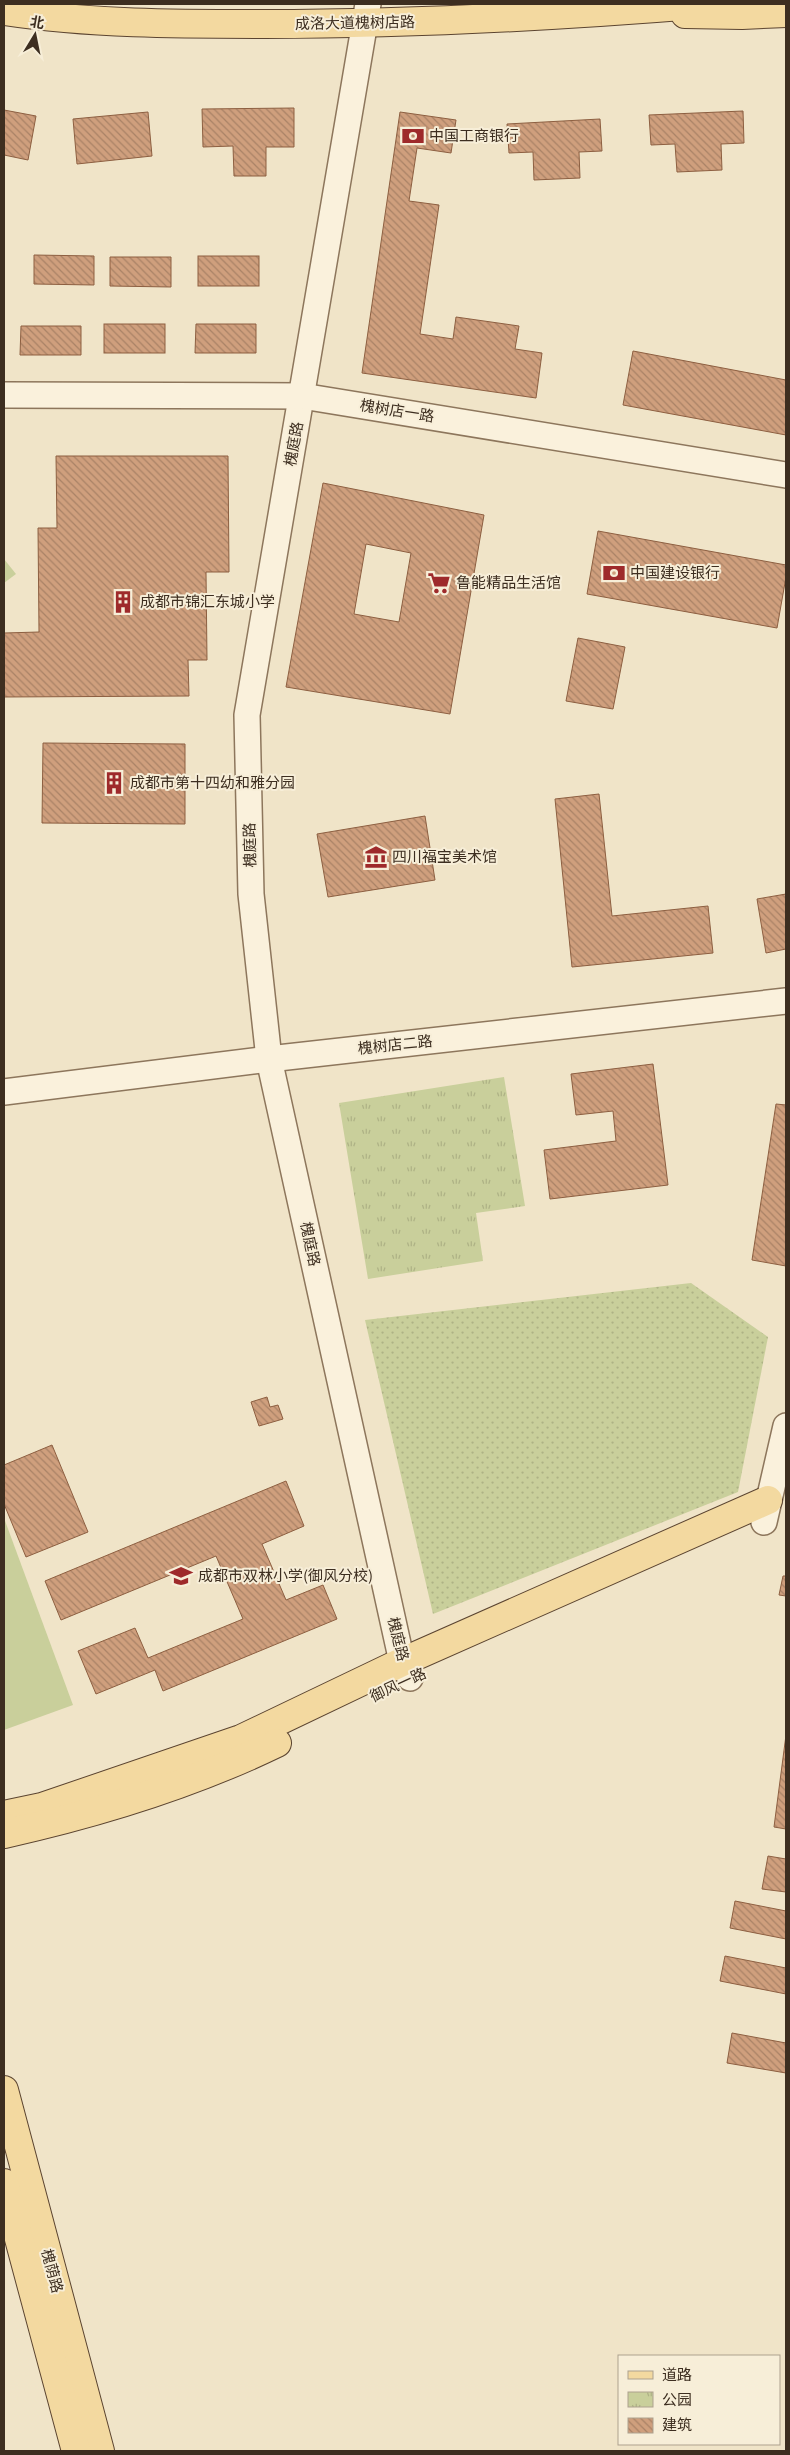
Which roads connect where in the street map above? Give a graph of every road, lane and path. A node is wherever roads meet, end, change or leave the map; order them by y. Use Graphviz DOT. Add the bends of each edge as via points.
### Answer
graph roads {
  1 [pos="707,4"];
  2 [pos="4,11"];
  3 [pos="614,11"];
  4 [pos="786,13"];
  5 [pos="366,14"];
  6 [pos="4,395"];
  7 [pos="302,396"];
  8 [pos="786,475"];
  9 [pos="786,1001"];
  10 [pos="269,1059"];
  11 [pos="4,1092"];
  12 [pos="786,1426"];
  13 [pos="766,1511"];
  14 [pos="406,1670"];
  15 [pos="4,1815"];
  16 [pos="4,1834"];
  17 [pos="4,2090"];
  18 [pos="4,2183"];
  19 [pos="76,2451"];
  20 [pos="100,2451"];
  1 -- 3 [label="main road, 成洛大道槐树店路"];
  2 -- 5 [label="main road, 成洛大道槐树店路" via="60,19 168,24"];
  3 -- 4 [label="main road" via="742,16"];
  3 -- 5 [label="main road, 成洛大道槐树店路"];
  5 -- 7 [label="street, 槐庭路"];
  6 -- 7 [label="street, 槐树店一路"];
  7 -- 8 [label="street, 槐树店一路"];
  7 -- 10 [label="street, 槐庭路" via="247,714 251,894"];
  9 -- 10 [label="street, 槐树店二路"];
  10 -- 11 [label="street, 槐树店二路"];
  10 -- 14 [label="street, 槐庭路"];
  12 -- 13 [label="street, 御风一路"];
  13 -- 14 [label="main road, 御风一路"];
  14 -- 15 [label="main road, 御风一路" via="241,1739 42,1807"];
  14 -- 16 [label="main road, 御风一路" via="251,1755 158,1792 62,1821"];
  17 -- 20 [label="main road, 槐荫路"];
  18 -- 19 [label="main road, 槐荫路"];
}
